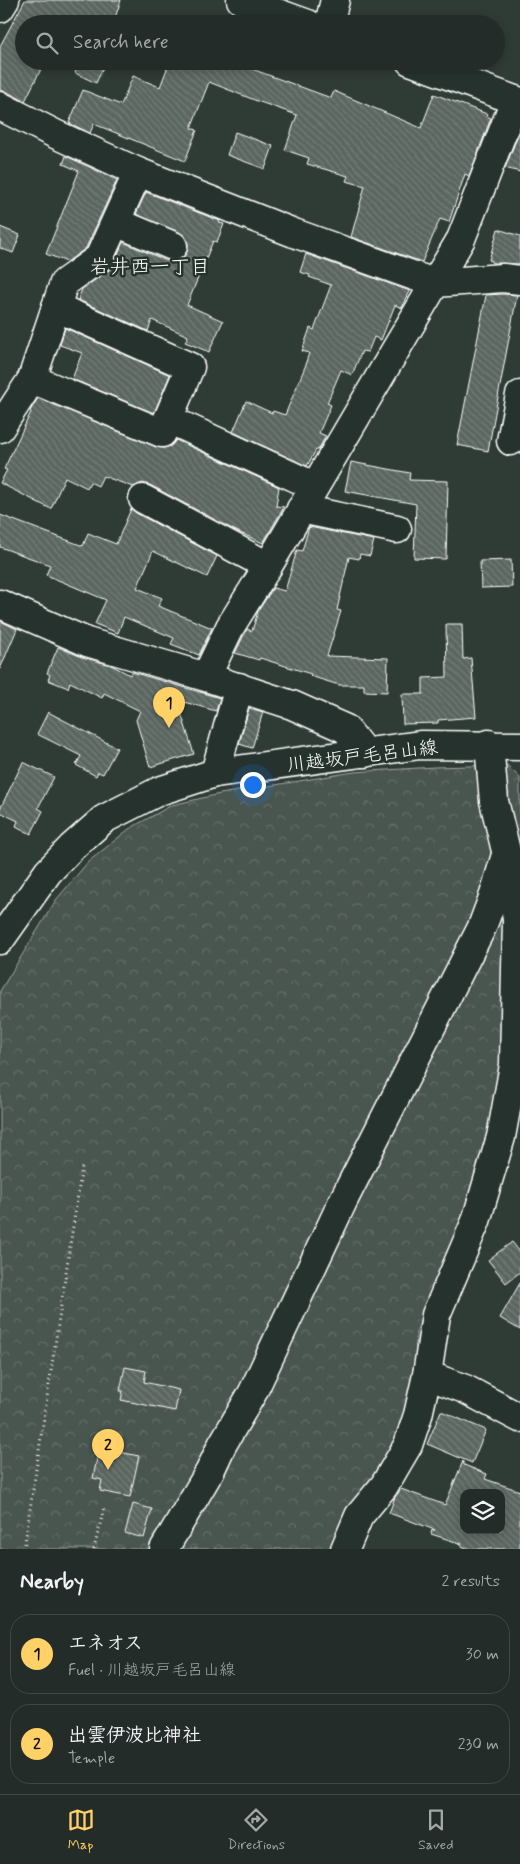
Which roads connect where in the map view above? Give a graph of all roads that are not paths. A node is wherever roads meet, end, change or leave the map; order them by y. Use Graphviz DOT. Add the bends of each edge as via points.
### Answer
graph roads {
  1 [pos="6,0"];
  2 [pos="241,0"];
  3 [pos="335,0"];
  4 [pos="0,8"];
  5 [pos="283,15"];
  6 [pos="331,15"];
  7 [pos="434,70"];
  8 [pos="518,101"];
  9 [pos="0,106"];
  10 [pos="138,172"];
  11 [pos="116,222"];
  12 [pos="174,246"];
  13 [pos="520,280"];
  14 [pos="434,283"];
  15 [pos="56,307"];
  16 [pos="32,379"];
  17 [pos="520,395"];
  18 [pos="168,419"];
  19 [pos="0,428"];
  20 [pos="511,441"];
  21 [pos="307,498"];
  22 [pos="143,499"];
  23 [pos="397,529"];
  24 [pos="268,566"];
  25 [pos="0,604"];
  26 [pos="206,677"];
  27 [pos="239,687"];
  28 [pos="489,744"];
  29 [pos="520,746"];
  30 [pos="365,753"];
  31 [pos="215,773"];
  32 [pos="506,854"];
  33 [pos="0,940"];
  34 [pos="427,1375"];
  35 [pos="520,1418"];
  36 [pos="164,1549"];
  37 [pos="345,1549"];
  1 -- 4 [label="street"];
  2 -- 5 [label="street"];
  3 -- 6 [label="street"];
  7 -- 8 [label="street"];
  8 -- 14 [label="street" via="461,239"];
  9 -- 10 [label="street"];
  10 -- 11 [label="street"];
  10 -- 14 [label="street" via="294,234"];
  11 -- 12 [label="street"];
  11 -- 15 [label="street" via="99,258 64,283"];
  13 -- 14 [label="street" via="502,278"];
  14 -- 21 [label="street"];
  15 -- 16 [label="street"];
  15 -- 18 [label="street" via="190,367"];
  16 -- 18 [label="street" via="162,433"];
  16 -- 19 [label="street"];
  17 -- 20 [label="street"];
  18 -- 21 [label="street"];
  21 -- 23 [label="street"];
  21 -- 24 [label="street"];
  22 -- 24 [label="street"];
  24 -- 26 [label="street" via="230,627"];
  25 -- 26 [label="street" via="86,642"];
  26 -- 27 [label="street"];
  27 -- 30 [label="street" via="346,728"];
  27 -- 31 [label="street"];
  28 -- 29 [label="street, 川越坂戸毛呂山線"];
  28 -- 30 [label="street, 川越坂戸毛呂山線" via="420,745"];
  28 -- 32 [label="street" via="494,801"];
  30 -- 31 [label="street, 川越坂戸毛呂山線"];
  31 -- 33 [label="street, 川越坂戸毛呂山線" via="159,791 104,819 48,872"];
  32 -- 34 [label="street" via="517,920 514,1065 501,1137 476,1221 436,1314"];
  32 -- 36 [label="street" via="482,927 343,1202 253,1392"];
  34 -- 35 [label="street" via="465,1389"];
  34 -- 37 [label="street" via="408,1445 384,1486 359,1516"];
}
